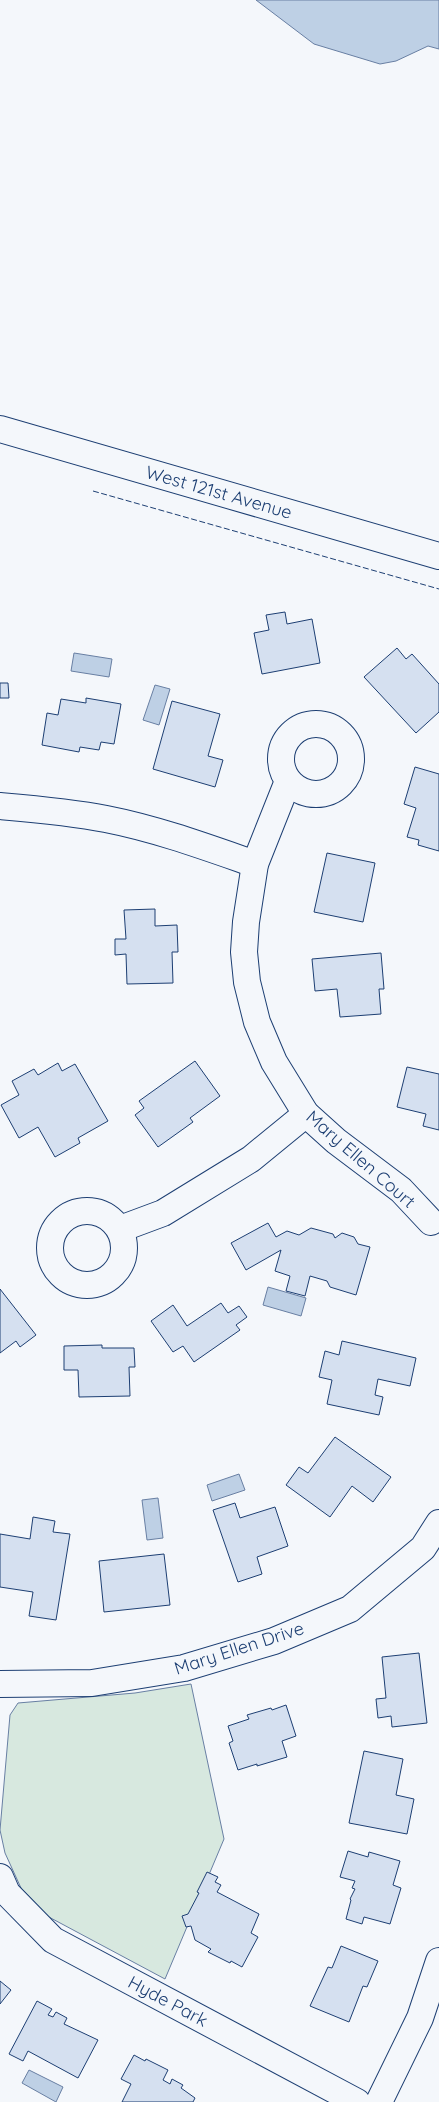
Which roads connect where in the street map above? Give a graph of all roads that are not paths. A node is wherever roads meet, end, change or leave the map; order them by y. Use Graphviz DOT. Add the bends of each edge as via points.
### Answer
graph roads {
  1 [pos="0,429"];
  2 [pos="439,556"];
  3 [pos="288,781"];
  4 [pos="0,806"];
  5 [pos="255,864"];
  6 [pos="306,1114"];
  7 [pos="436,1226"];
  8 [pos="120,1229"];
  9 [pos="439,1523"];
  10 [pos="431,1555"];
  11 [pos="0,1684"];
  12 [pos="0,1877"];
  13 [pos="439,1961"];
  14 [pos="357,2102"];
  15 [pos="379,2102"];
  1 -- 2 [label="street, West 121st Avenue"];
  3 -- 5 [label="street, Mary Ellen Court"];
  4 -- 5 [label="street" via="107,819 186,840"];
  5 -- 6 [label="street, Mary Ellen Court" via="246,922 247,982 257,1022 274,1062"];
  6 -- 7 [label="street, Mary Ellen Court" via="401,1190"];
  6 -- 8 [label="street" via="242,1164 163,1212"];
  9 -- 10 [label="street, Mary Ellen Drive"];
  10 -- 11 [label="street, Mary Ellen Drive" via="350,1609 274,1641 184,1668 92,1683"];
  12 -- 14 [label="street, Hyde Park" via="7,1893 53,1940"];
  13 -- 15 [label="street" via="420,2018"];
}
